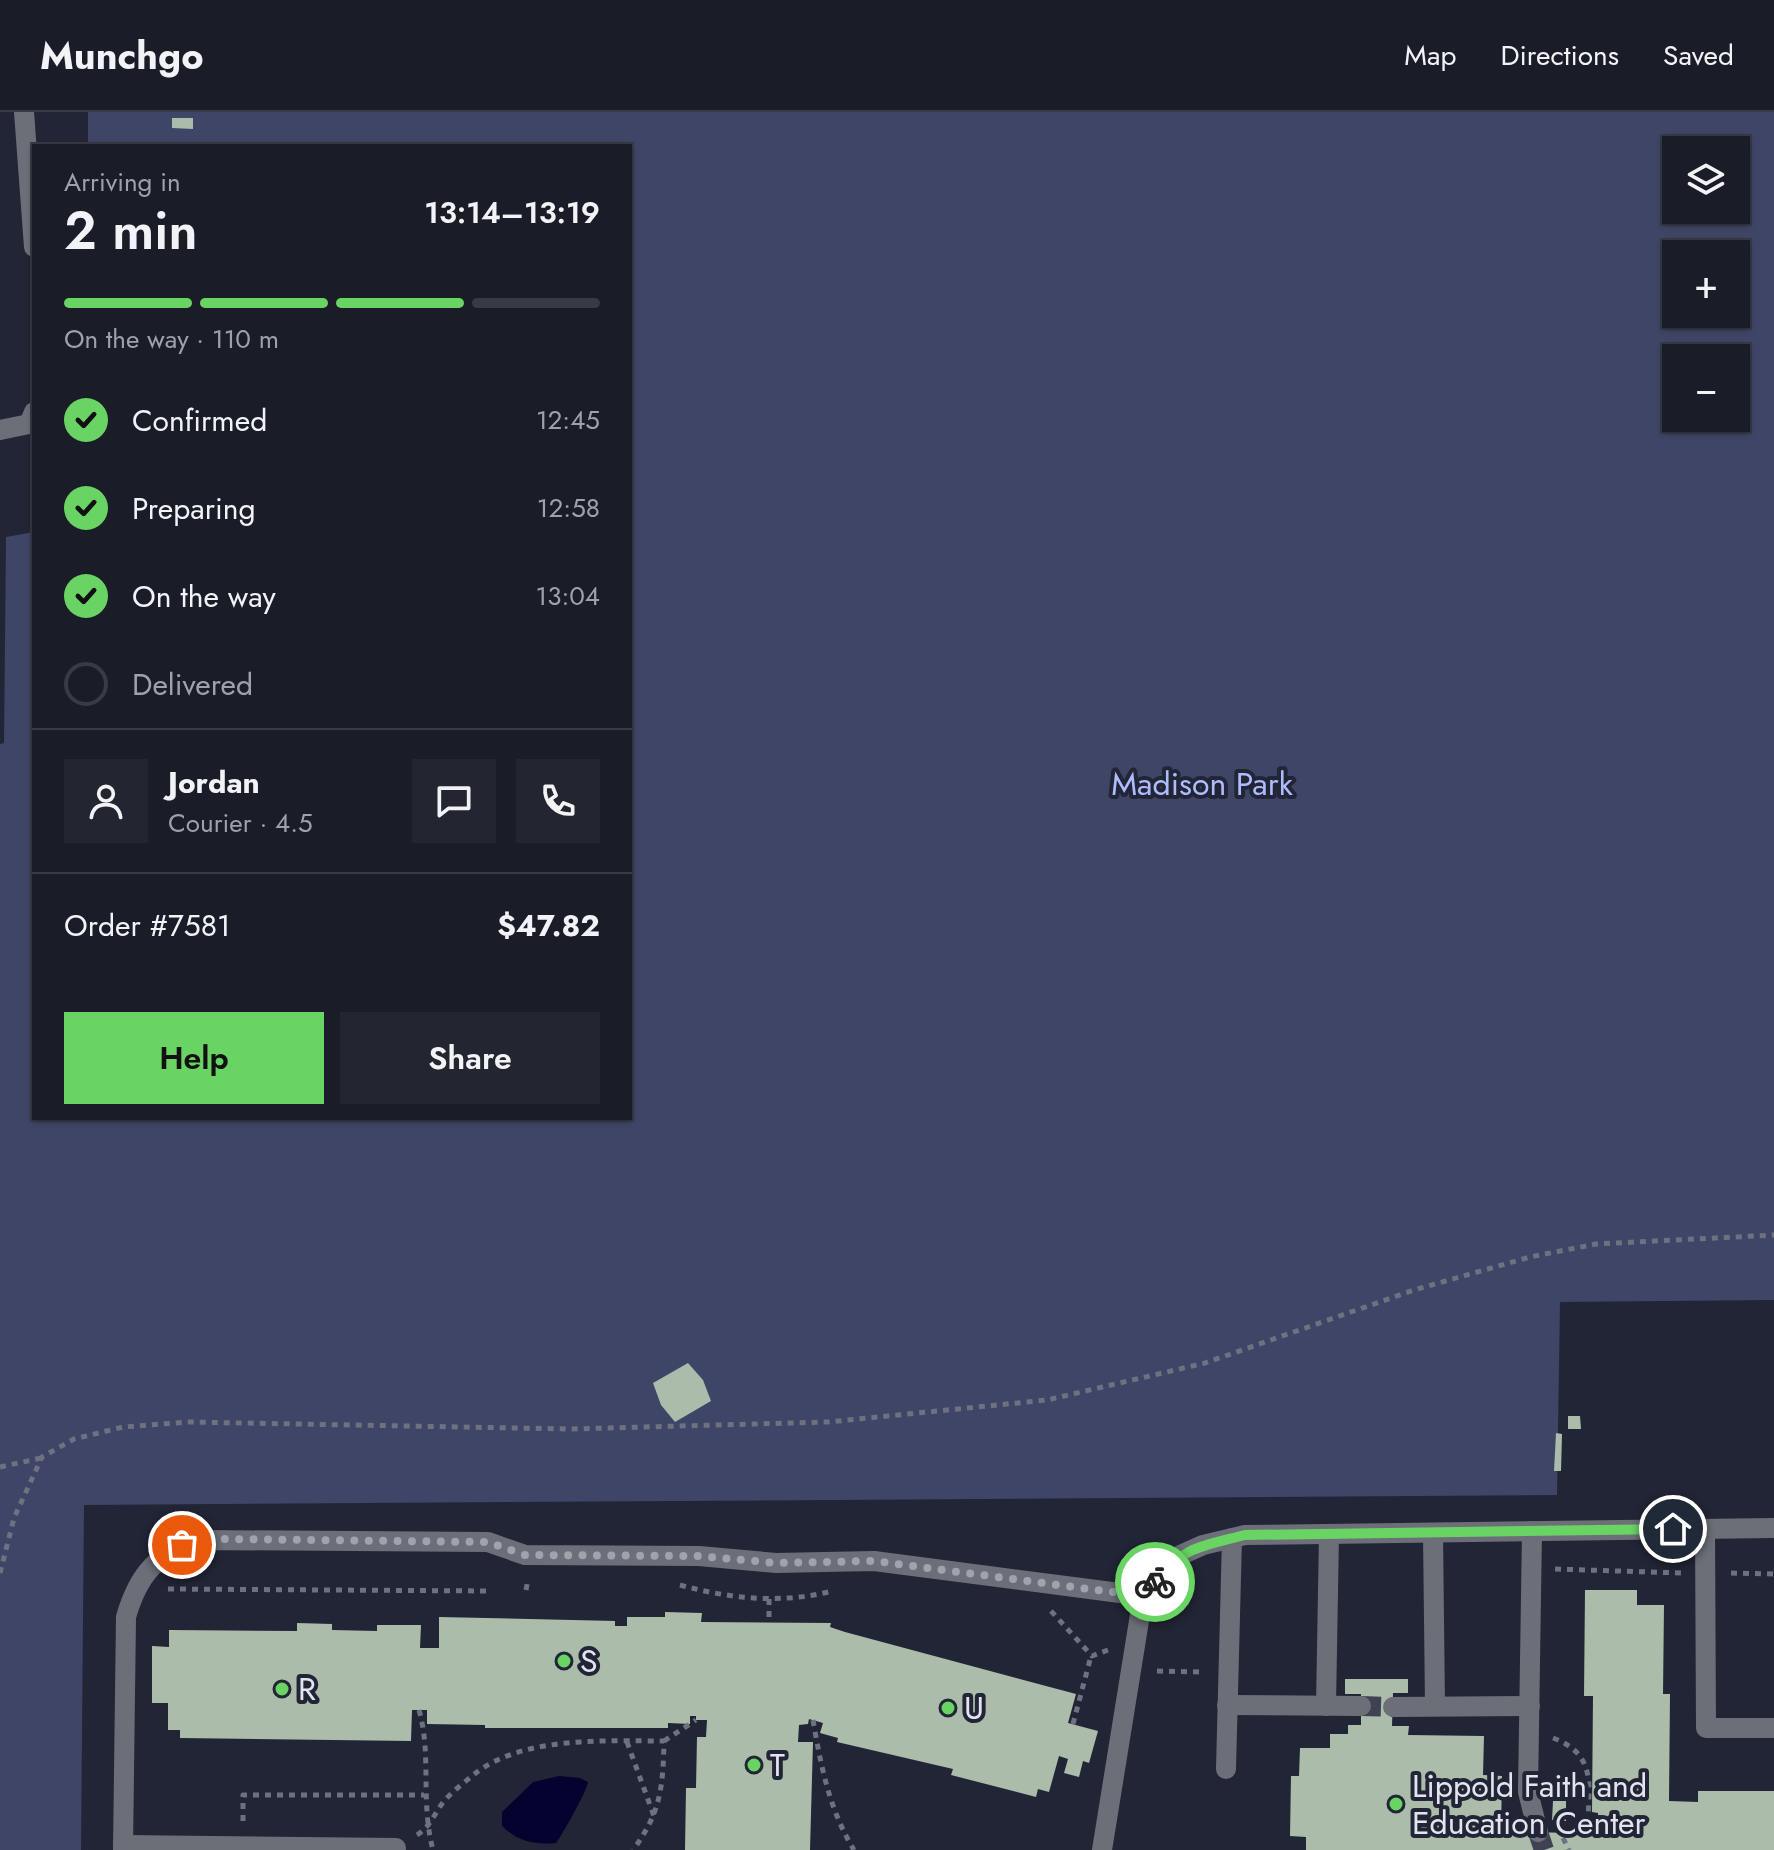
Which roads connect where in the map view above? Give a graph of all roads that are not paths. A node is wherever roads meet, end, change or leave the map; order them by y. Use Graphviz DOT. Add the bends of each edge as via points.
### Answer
graph roads {
  1 [pos="24,112"];
  2 [pos="32,220"];
  3 [pos="32,417"];
  4 [pos="0,430"];
  5 [pos="1774,1528"];
  6 [pos="1705,1529"];
  7 [pos="1532,1531"];
  8 [pos="1433,1533"];
  9 [pos="1329,1534"];
  10 [pos="1232,1538"];
  11 [pos="1143,1596"];
  12 [pos="1227,1705"];
  13 [pos="1326,1706"];
  14 [pos="1361,1706"];
  15 [pos="1435,1706"];
  16 [pos="1530,1706"];
  17 [pos="1393,1707"];
  18 [pos="1774,1728"];
  19 [pos="1226,1769"];
  20 [pos="1538,1832"];
  21 [pos="123,1848"];
  22 [pos="396,1848"];
  23 [pos="1102,1850"];
  1 -- 2 [label="lane"];
  3 -- 4 [label="lane" via="29,424"];
  5 -- 6 [label="lane"];
  6 -- 7 [label="lane"];
  6 -- 18 [label="lane" via="1706,1728"];
  7 -- 8 [label="lane"];
  7 -- 16 [label="lane"];
  8 -- 9 [label="lane"];
  8 -- 15 [label="lane"];
  9 -- 10 [label="lane"];
  9 -- 13 [label="lane"];
  10 -- 11 [label="lane" via="1174,1558"];
  10 -- 12 [label="lane"];
  11 -- 21 [label="lane" via="874,1561 525,1555 488,1542 201,1540 182,1545 149,1566 126,1617"];
  11 -- 23 [label="lane"];
  12 -- 13 [label="lane"];
  12 -- 19 [label="lane"];
  13 -- 14 [label="lane"];
  15 -- 16 [label="lane"];
  15 -- 17 [label="lane"];
  16 -- 20 [label="lane" via="1528,1792"];
  21 -- 22 [label="lane"];
}
